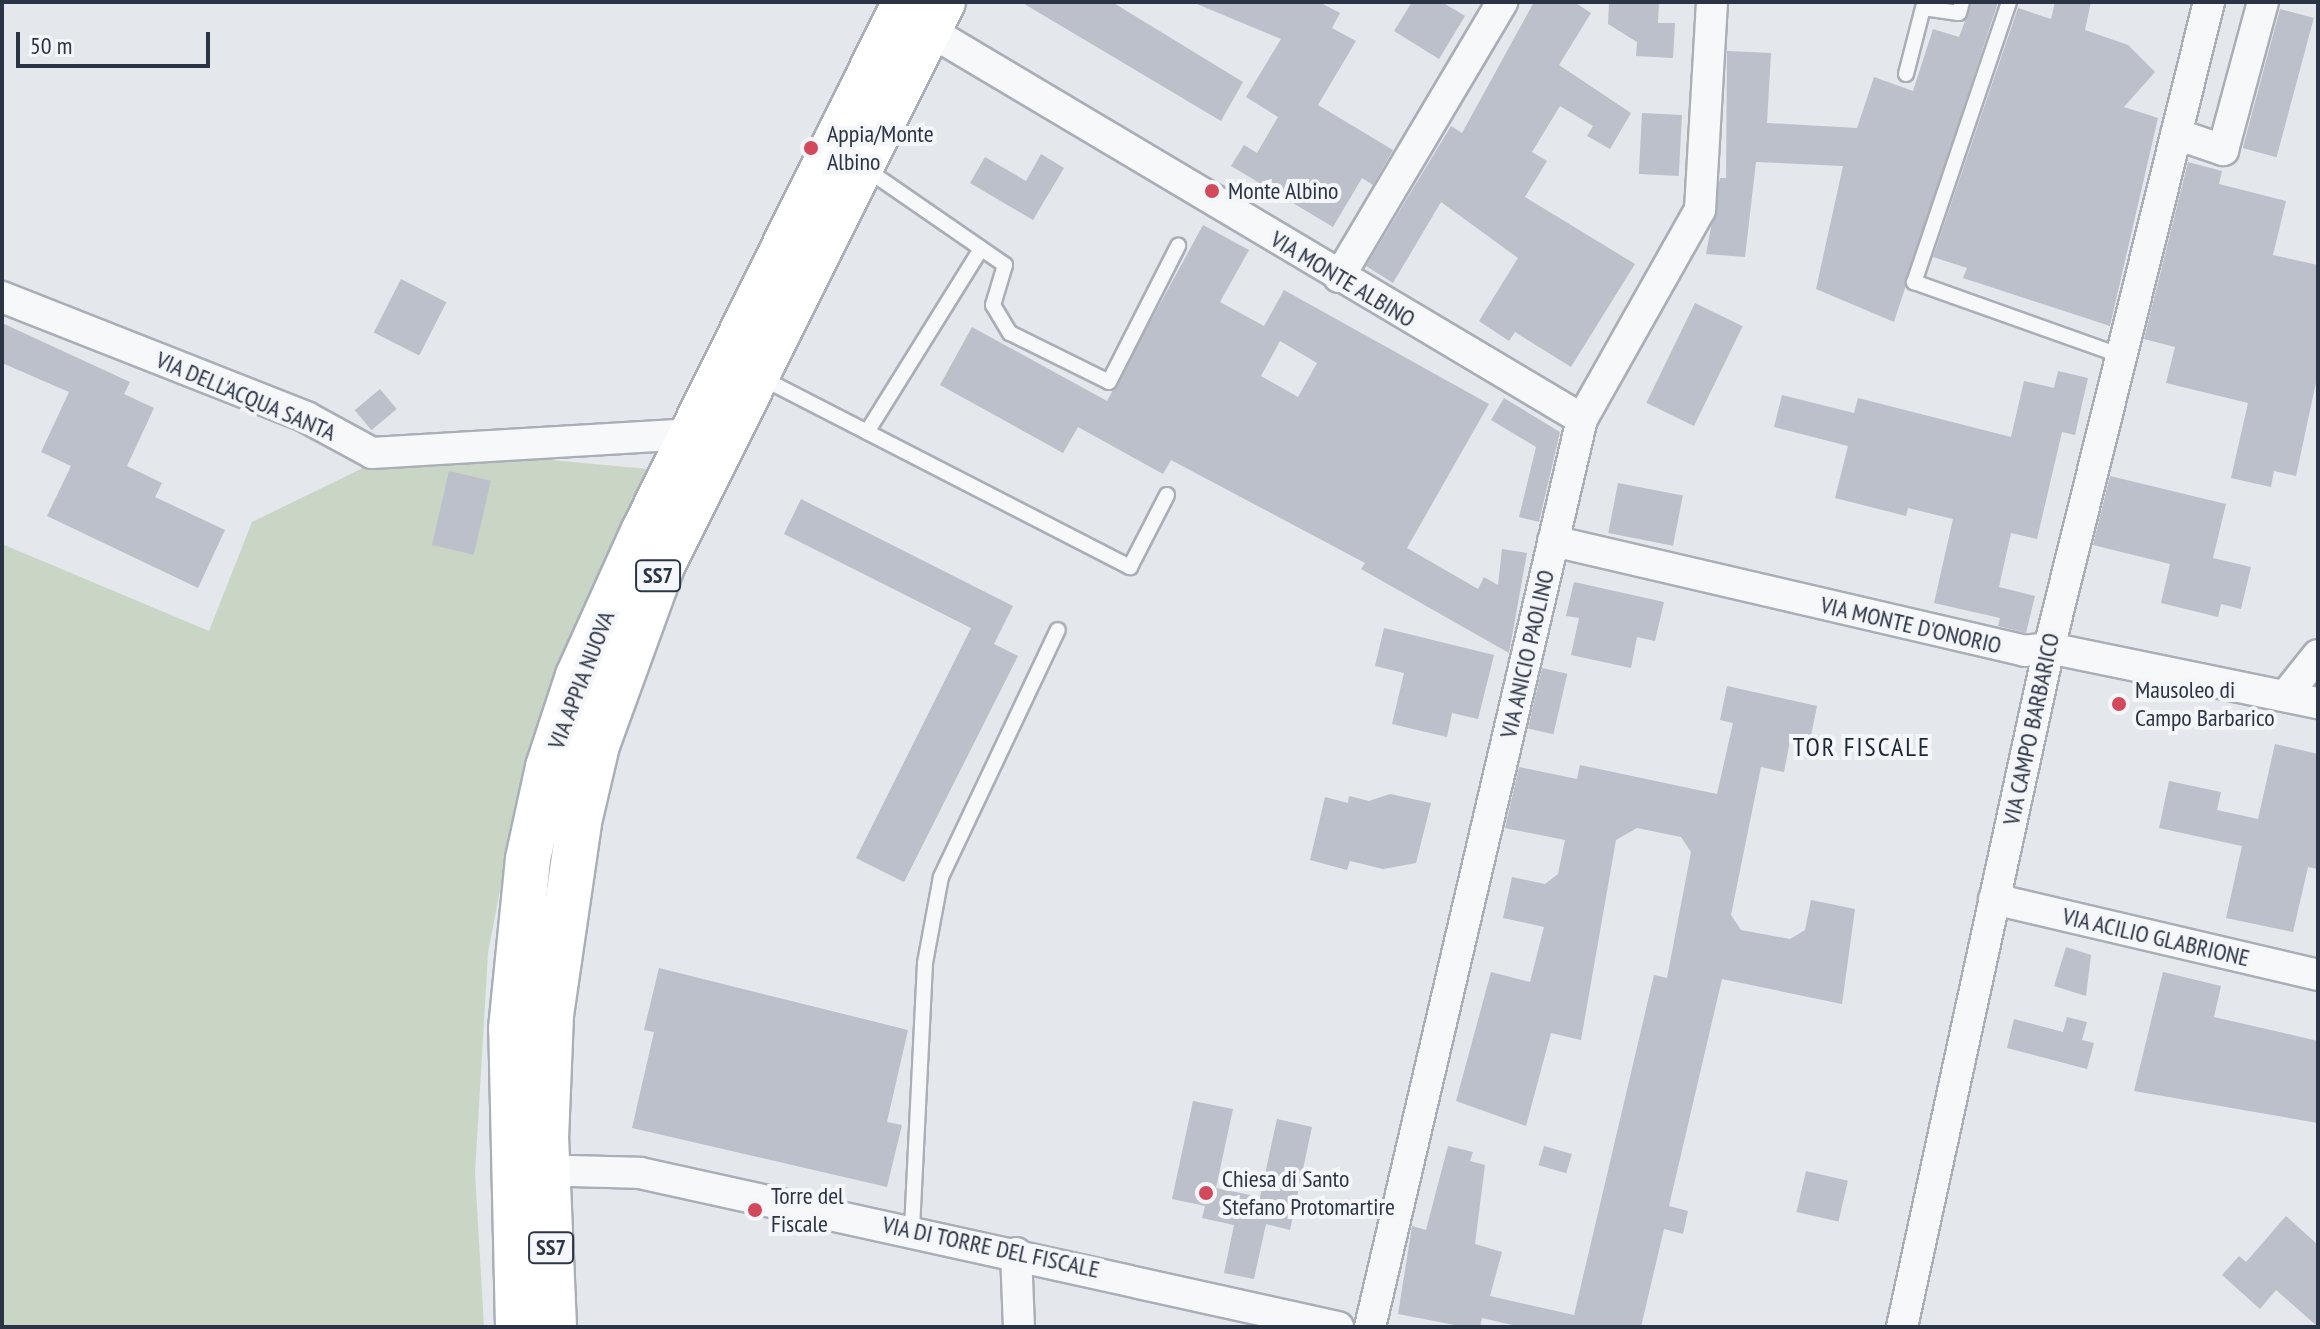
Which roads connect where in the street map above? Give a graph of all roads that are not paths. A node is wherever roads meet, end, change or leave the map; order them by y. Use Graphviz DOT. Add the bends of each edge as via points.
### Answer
graph roads {
  1 [pos="1502,2"];
  2 [pos="1712,2"];
  3 [pos="1962,2"];
  4 [pos="2009,2"];
  5 [pos="2209,2"];
  6 [pos="2263,2"];
  7 [pos="919,12"];
  8 [pos="1906,74"];
  9 [pos="2176,134"];
  10 [pos="859,165"];
  11 [pos="1178,246"];
  12 [pos="981,249"];
  13 [pos="1339,277"];
  14 [pos="2,297"];
  15 [pos="2119,355"];
  16 [pos="754,374"];
  17 [pos="1582,419"];
  18 [pos="867,432"];
  19 [pos="689,434"];
  20 [pos="1167,495"];
  21 [pos="1553,541"];
  22 [pos="1058,630"];
  23 [pos="2049,648"];
  24 [pos="2318,655"];
  25 [pos="2286,695"];
  26 [pos="2318,703"];
  27 [pos="1994,899"];
  28 [pos="2318,975"];
  29 [pos="529,1170"];
  30 [pos="912,1229"];
  31 [pos="1016,1253"];
  32 [pos="518,1327"];
  33 [pos="554,1327"];
  34 [pos="1019,1327"];
  35 [pos="1338,1327"];
  36 [pos="1370,1327"];
  37 [pos="1902,1327"];
  1 -- 13 [label="street"];
  2 -- 17 [label="street, VIA ANICIO PAOLINO" via="1705,180 1695,225"];
  3 -- 8 [label="lane" via="1959,13 1923,8"];
  4 -- 15 [label="lane" via="1914,282"];
  5 -- 9 [label="street"];
  6 -- 9 [label="street" via="2223,150"];
  7 -- 10 [label="main road, VIA APPIA NUOVA / SS7"];
  7 -- 13 [label="street, VIA MONTE ALBINO"];
  7 -- 19 [label="main road, VIA APPIA NUOVA / SS7"];
  9 -- 15 [label="street, VIA CAMPO BARBARICO"];
  10 -- 12 [label="lane"];
  10 -- 16 [label="main road, VIA APPIA NUOVA / SS7"];
  11 -- 12 [label="lane" via="1109,382 1010,333 993,305 1005,265"];
  12 -- 18 [label="lane"];
  13 -- 17 [label="street, VIA MONTE ALBINO"];
  14 -- 19 [label="street, VIA DELL'ACQUA SANTA" via="306,417 372,453"];
  15 -- 23 [label="street, VIA CAMPO BARBARICO"];
  16 -- 18 [label="lane"];
  16 -- 29 [label="main road, VIA APPIA NUOVA / SS7" via="649,597 588,782 553,985"];
  17 -- 21 [label="street, VIA ANICIO PAOLINO"];
  18 -- 20 [label="lane" via="1130,567"];
  19 -- 29 [label="main road, VIA APPIA NUOVA / SS7" via="589,650 548,767 517,960"];
  21 -- 23 [label="street, VIA MONTE D'ONORIO" via="2024,651"];
  21 -- 36 [label="street, VIA ANICIO PAOLINO"];
  22 -- 30 [label="lane" via="941,877 925,963"];
  23 -- 25 [label="street, VIA MONTE D'ONORIO"];
  23 -- 27 [label="street, VIA CAMPO BARBARICO"];
  24 -- 25 [label="street"];
  25 -- 26 [label="street, VIA MONTE D'ONORIO"];
  27 -- 28 [label="street, VIA ACILIO GLABRIONE"];
  27 -- 37 [label="street, VIA CAMPO BARBARICO"];
  29 -- 30 [label="street, VIA DI TORRE DEL FISCALE" via="640,1173"];
  29 -- 32 [label="main road, VIA APPIA NUOVA / SS7"];
  29 -- 33 [label="main road, VIA APPIA NUOVA / SS7"];
  30 -- 31 [label="street, VIA DI TORRE DEL FISCALE"];
  31 -- 34 [label="street"];
  31 -- 35 [label="street, VIA DI TORRE DEL FISCALE"];
}
